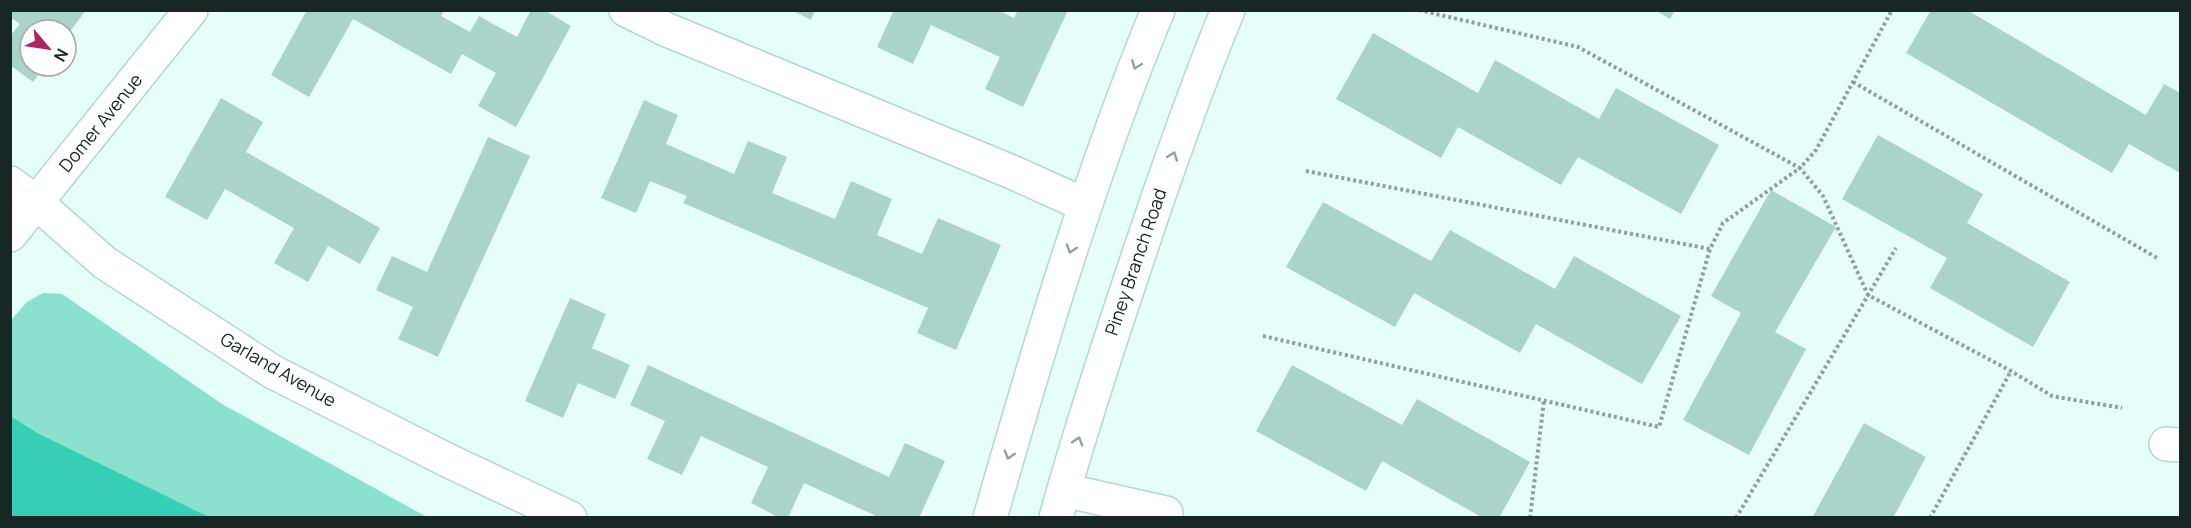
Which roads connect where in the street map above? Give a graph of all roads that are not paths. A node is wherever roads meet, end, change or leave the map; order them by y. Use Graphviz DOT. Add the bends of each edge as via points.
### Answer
graph roads {
  1 [pos="191,10"];
  2 [pos="626,10"];
  3 [pos="1158,10"];
  4 [pos="1228,10"];
  5 [pos="10,183"];
  6 [pos="37,203"];
  7 [pos="1085,205"];
  8 [pos="10,235"];
  9 [pos="1060,504"];
  10 [pos="1166,513"];
  11 [pos="570,518"];
  12 [pos="990,518"];
  1 -- 6 [label="main road, Domer Avenue"];
  2 -- 7 [label="main road"];
  3 -- 7 [label="main road, one-way"];
  9 -- 4 [label="main road, Piney Branch Road, one-way" via="1149,224"];
  5 -- 6 [label="main road, Garland Avenue"];
  6 -- 8 [label="main road, Domer Avenue"];
  6 -- 11 [label="main road, Garland Avenue" via="105,263 273,372"];
  7 -- 12 [label="main road, one-way"];
  9 -- 10 [label="main road"];
}
